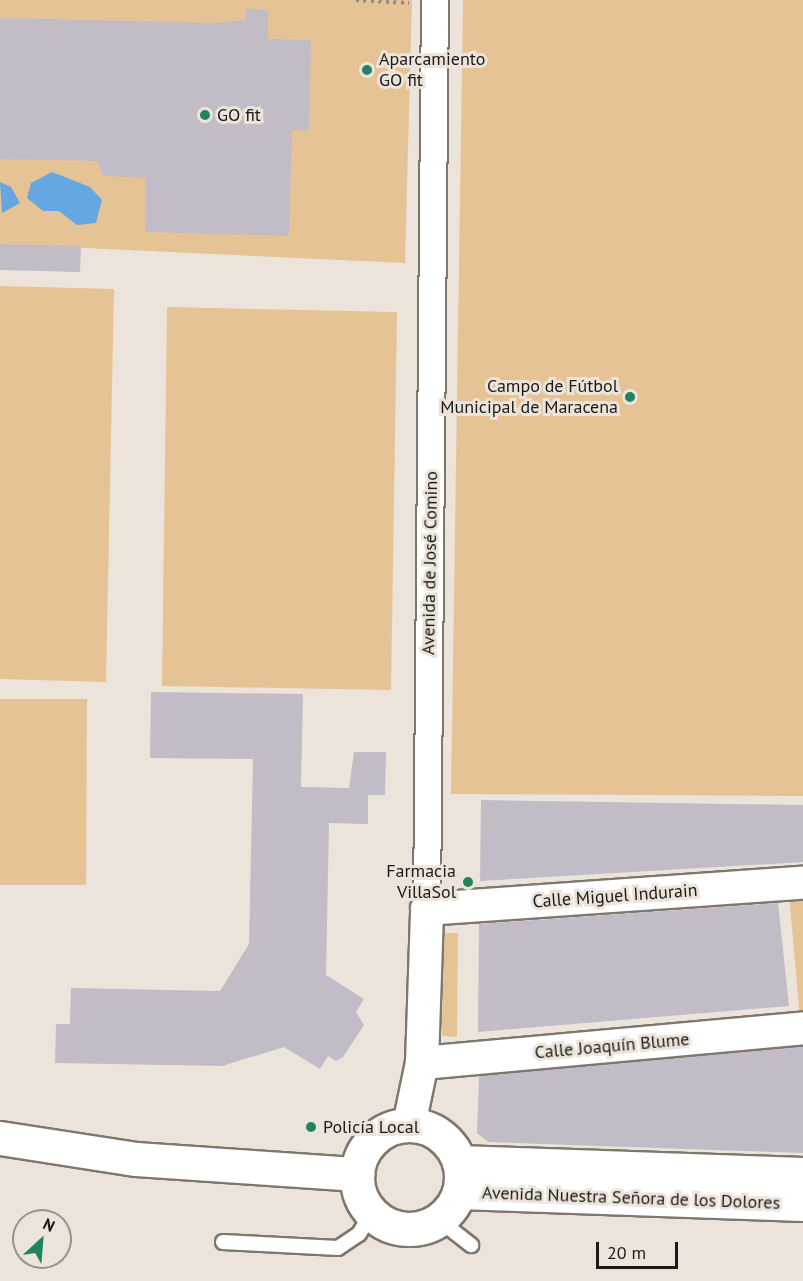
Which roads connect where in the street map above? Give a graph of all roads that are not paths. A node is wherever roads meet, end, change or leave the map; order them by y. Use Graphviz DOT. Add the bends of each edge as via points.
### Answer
graph roads {
  1 [pos="426,2"];
  2 [pos="803,883"];
  3 [pos="427,909"];
  4 [pos="803,1028"];
  5 [pos="422,1064"];
  6 [pos="409,1125"];
  7 [pos="0,1138"];
  8 [pos="357,1174"];
  9 [pos="803,1174"];
  10 [pos="459,1177"];
  11 [pos="803,1203"];
  12 [pos="371,1213"];
  13 [pos="439,1220"];
  14 [pos="224,1242"];
  15 [pos="471,1245"];
  1 -- 3 [label="street, Avenida de José Comino"];
  2 -- 3 [label="street, Calle Miguel Indurain"];
  3 -- 5 [label="street, Avenida de José Comino"];
  4 -- 5 [label="street, Calle Joaquín Blume"];
  5 -- 6 [label="street, Avenida de José Comino"];
  6 -- 8 [label="main road" via="379,1134 360,1158"];
  6 -- 10 [label="main road" via="441,1135"];
  7 -- 8 [label="main road" via="136,1159"];
  8 -- 12 [label="main road"];
  9 -- 10 [label="main road, Avenida Nuestra Señora de los Dolores"];
  10 -- 11 [label="main road, Avenida Nuestra Señora de los Dolores"];
  10 -- 13 [label="main road"];
  12 -- 13 [label="main road" via="411,1229"];
  12 -- 14 [label="lane" via="359,1234 338,1248"];
  13 -- 15 [label="lane"];
}
